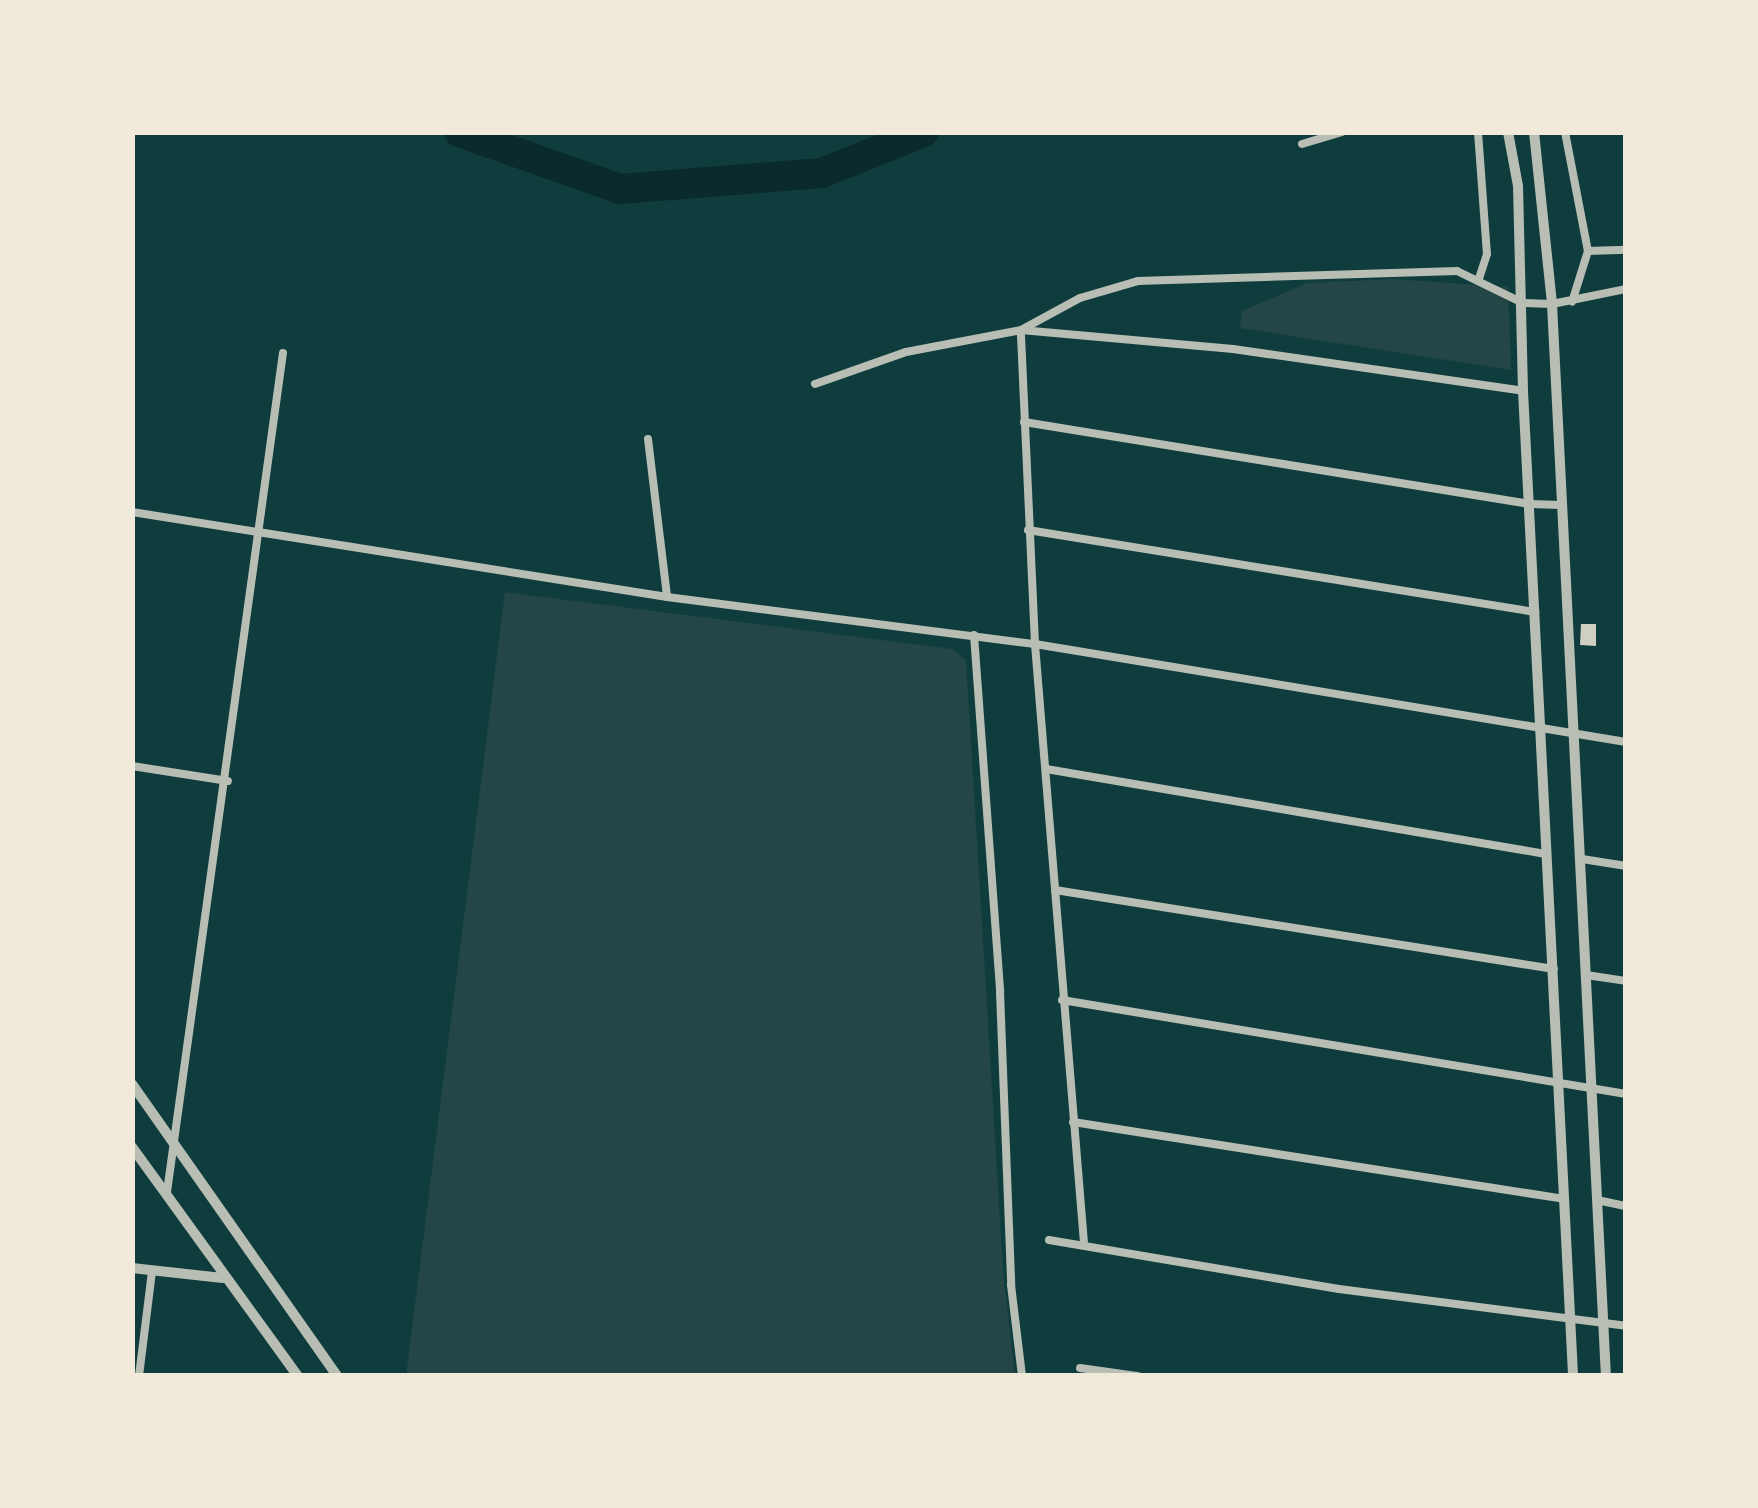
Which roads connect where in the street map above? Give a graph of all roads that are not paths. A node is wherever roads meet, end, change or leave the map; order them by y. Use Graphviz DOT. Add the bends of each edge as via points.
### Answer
graph roads {
  1 [pos="1342,132"];
  2 [pos="1478,132"];
  3 [pos="1508,132"];
  4 [pos="1534,132"];
  5 [pos="1565,132"];
  6 [pos="1302,144"];
  7 [pos="1626,250"];
  8 [pos="1588,251"];
  9 [pos="1479,278"];
  10 [pos="1626,289"];
  11 [pos="1572,302"];
  12 [pos="1523,303"];
  13 [pos="1552,304"];
  14 [pos="1022,330"];
  15 [pos="283,352"];
  16 [pos="815,384"];
  17 [pos="1523,391"];
  18 [pos="1024,422"];
  19 [pos="648,439"];
  20 [pos="1530,504"];
  21 [pos="1560,505"];
  22 [pos="132,512"];
  23 [pos="1028,530"];
  24 [pos="262,535"];
  25 [pos="667,597"];
  26 [pos="1536,612"];
  27 [pos="974,635"];
  28 [pos="1036,644"];
  29 [pos="1540,729"];
  30 [pos="1574,734"];
  31 [pos="1626,742"];
  32 [pos="132,766"];
  33 [pos="1046,769"];
  34 [pos="228,781"];
  35 [pos="1548,854"];
  36 [pos="1582,859"];
  37 [pos="1626,866"];
  38 [pos="1054,890"];
  39 [pos="1556,969"];
  40 [pos="1586,975"];
  41 [pos="1626,981"];
  42 [pos="1062,1000"];
  43 [pos="132,1084"];
  44 [pos="1560,1084"];
  45 [pos="1592,1089"];
  46 [pos="1626,1094"];
  47 [pos="1073,1122"];
  48 [pos="175,1144"];
  49 [pos="132,1147"];
  50 [pos="1566,1199"];
  51 [pos="166,1200"];
  52 [pos="1596,1200"];
  53 [pos="1626,1206"];
  54 [pos="1049,1240"];
  55 [pos="1084,1243"];
  56 [pos="132,1268"];
  57 [pos="152,1271"];
  58 [pos="223,1278"];
  59 [pos="1570,1321"];
  60 [pos="1604,1324"];
  61 [pos="1626,1326"];
  62 [pos="1080,1367"];
  63 [pos="139,1376"];
  64 [pos="298,1376"];
  65 [pos="337,1376"];
  66 [pos="1022,1376"];
  67 [pos="1131,1376"];
  68 [pos="1574,1376"];
  69 [pos="1606,1376"];
  1 -- 6 [label="street"];
  2 -- 9 [label="street" via="1487,254"];
  3 -- 12 [label="street"];
  4 -- 13 [label="street"];
  5 -- 8 [label="street"];
  7 -- 8 [label="street"];
  8 -- 11 [label="street"];
  9 -- 12 [label="street"];
  9 -- 14 [label="street" via="1425,270 1138,281 1080,298"];
  10 -- 11 [label="street"];
  11 -- 13 [label="street"];
  12 -- 13 [label="street"];
  12 -- 17 [label="street"];
  13 -- 21 [label="street"];
  14 -- 16 [label="street" via="960,338"];
  14 -- 17 [label="street" via="1233,349"];
  14 -- 18 [label="street"];
  15 -- 24 [label="street"];
  17 -- 20 [label="street"];
  18 -- 20 [label="street"];
  18 -- 23 [label="street"];
  19 -- 25 [label="street"];
  20 -- 21 [label="street"];
  20 -- 26 [label="street"];
  21 -- 30 [label="street"];
  22 -- 24 [label="street"];
  23 -- 26 [label="street"];
  23 -- 28 [label="street"];
  24 -- 25 [label="street"];
  24 -- 34 [label="street"];
  25 -- 27 [label="street"];
  26 -- 29 [label="street"];
  27 -- 28 [label="street"];
  27 -- 66 [label="street"];
  28 -- 29 [label="street"];
  28 -- 33 [label="street"];
  29 -- 30 [label="street"];
  29 -- 35 [label="street"];
  30 -- 31 [label="street"];
  30 -- 36 [label="street"];
  32 -- 34 [label="street"];
  33 -- 35 [label="street"];
  33 -- 38 [label="street"];
  34 -- 48 [label="street"];
  35 -- 39 [label="street"];
  36 -- 37 [label="street"];
  36 -- 40 [label="street"];
  38 -- 39 [label="street"];
  38 -- 42 [label="street"];
  39 -- 44 [label="street"];
  40 -- 41 [label="street"];
  40 -- 45 [label="street"];
  42 -- 44 [label="street"];
  42 -- 47 [label="street"];
  43 -- 48 [label="street"];
  44 -- 45 [label="street"];
  44 -- 50 [label="street"];
  45 -- 46 [label="street"];
  45 -- 52 [label="street"];
  47 -- 50 [label="street"];
  47 -- 55 [label="street"];
  48 -- 51 [label="street"];
  48 -- 65 [label="street"];
  49 -- 51 [label="street"];
  50 -- 59 [label="street"];
  51 -- 58 [label="street"];
  52 -- 53 [label="street"];
  52 -- 60 [label="street"];
  54 -- 55 [label="street"];
  55 -- 59 [label="street"];
  56 -- 57 [label="street"];
  57 -- 58 [label="street"];
  57 -- 63 [label="street"];
  58 -- 64 [label="street"];
  59 -- 60 [label="street"];
  59 -- 68 [label="street"];
  60 -- 61 [label="street"];
  60 -- 69 [label="street"];
  62 -- 67 [label="street"];
}
